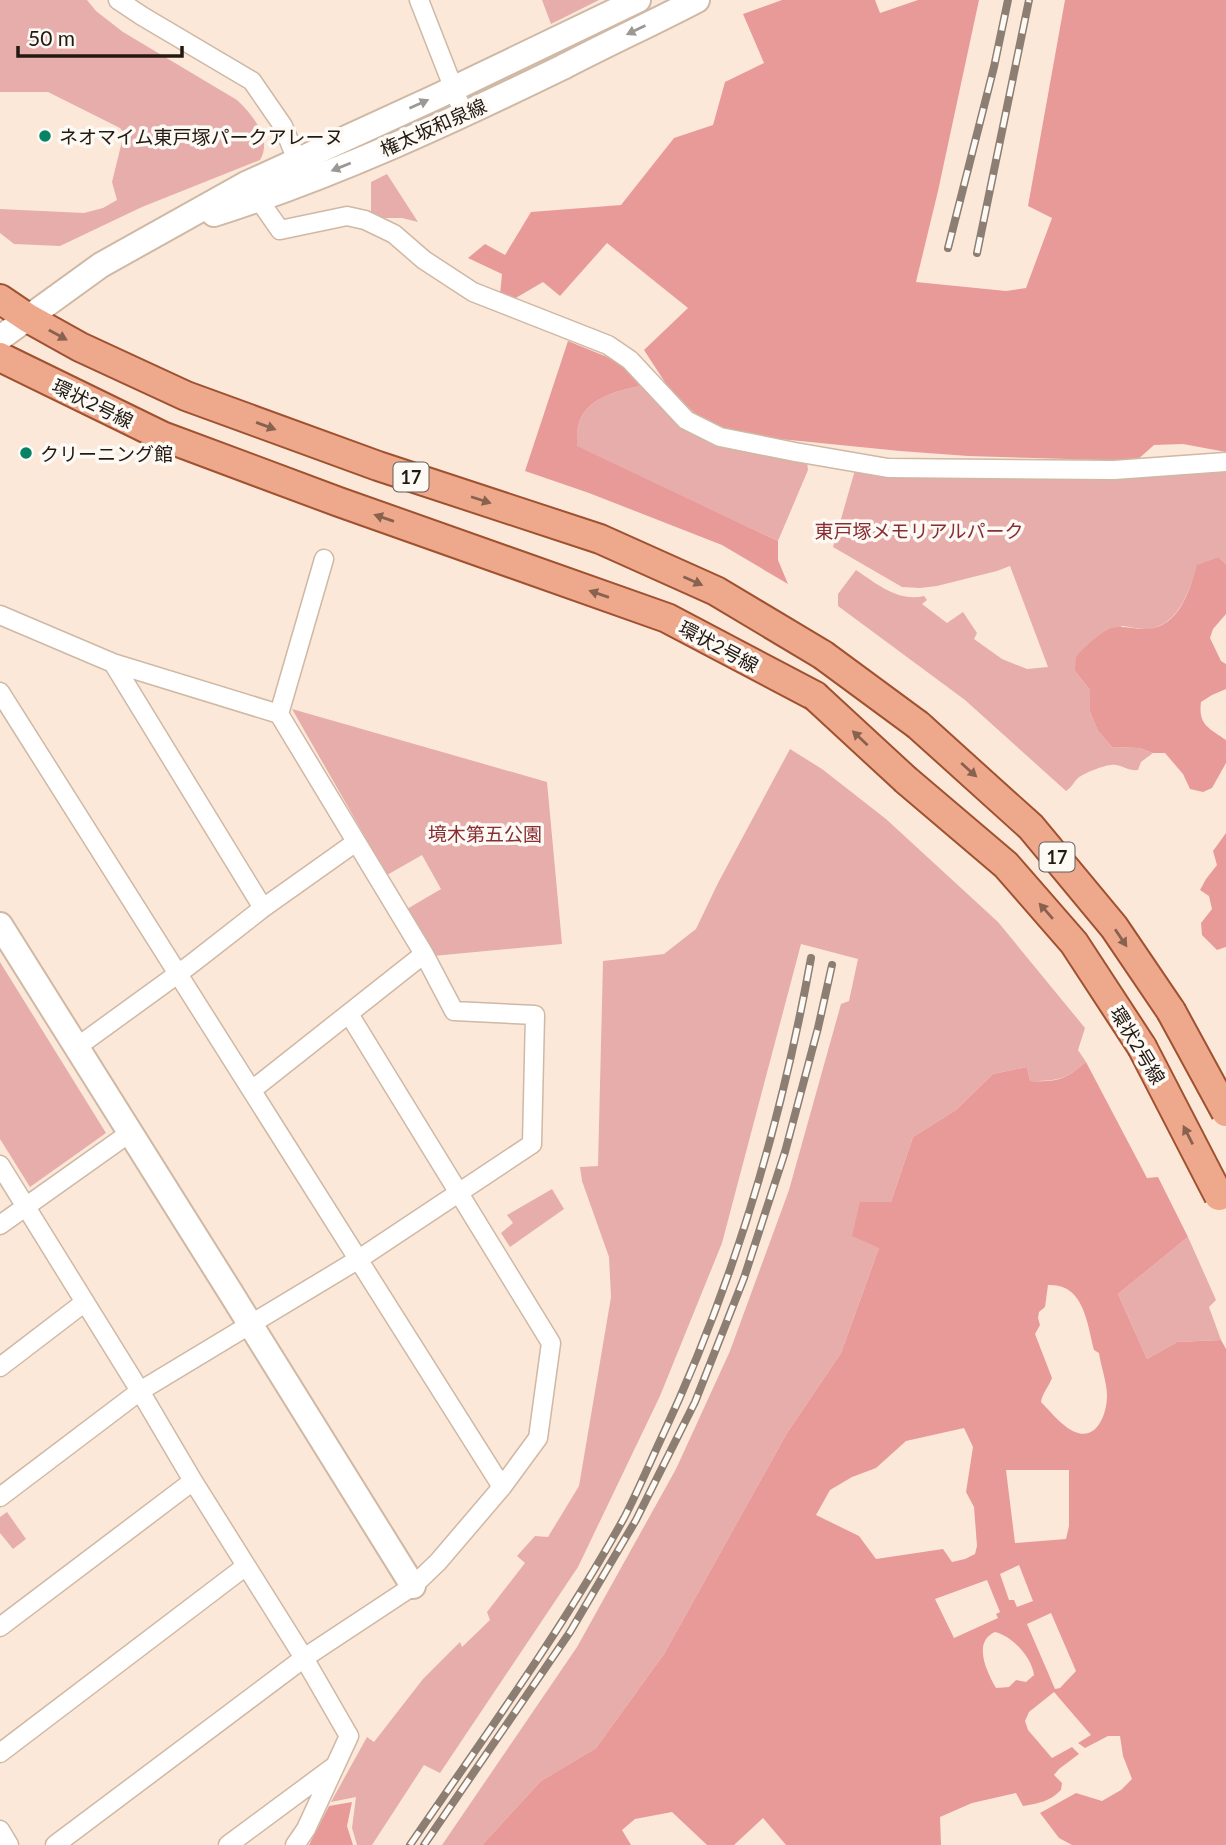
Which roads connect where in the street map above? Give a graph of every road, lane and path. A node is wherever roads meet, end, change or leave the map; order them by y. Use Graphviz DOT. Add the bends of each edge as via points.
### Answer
graph roads {
  1 [pos="118,0"];
  2 [pos="419,0"];
  3 [pos="638,0"];
  4 [pos="697,0"];
  5 [pos="452,89"];
  6 [pos="464,116"];
  7 [pos="301,171"];
  8 [pos="259,200"];
  9 [pos="159,231"];
  10 [pos="0,299"];
  11 [pos="28,318"];
  12 [pos="0,338"];
  13 [pos="0,357"];
  14 [pos="1226,462"];
  15 [pos="324,559"];
  16 [pos="0,615"];
  17 [pos="113,663"];
  18 [pos="0,692"];
  19 [pos="279,713"];
  20 [pos="356,842"];
  21 [pos="263,908"];
  22 [pos="0,925"];
  23 [pos="424,954"];
  24 [pos="178,974"];
  25 [pos="349,1014"];
  26 [pos="77,1047"];
  27 [pos="252,1090"];
  28 [pos="1226,1112"];
  29 [pos="131,1132"];
  30 [pos="0,1165"];
  31 [pos="460,1192"];
  32 [pos="1223,1203"];
  33 [pos="25,1206"];
  34 [pos="0,1225"];
  35 [pos="359,1259"];
  36 [pos="85,1302"];
  37 [pos="249,1324"];
  38 [pos="0,1367"];
  39 [pos="140,1391"];
  40 [pos="193,1481"];
  41 [pos="502,1487"];
  42 [pos="0,1497"];
  43 [pos="246,1566"];
  44 [pos="413,1586"];
  45 [pos="0,1627"];
  46 [pos="304,1658"];
  47 [pos="0,1753"];
  48 [pos="335,1767"];
  49 [pos="0,1830"];
  50 [pos="9,1845"];
  51 [pos="55,1845"];
  52 [pos="228,1845"];
  53 [pos="295,1845"];
  1 -- 7 [label="street" via="253,81 283,126"];
  2 -- 5 [label="street"];
  3 -- 5 [label="street, 権太坂和泉線"];
  4 -- 6 [label="street, 権太坂和泉線, one-way"];
  5 -- 6 [label="street"];
  7 -- 5 [label="street, 権太坂和泉線, one-way"];
  6 -- 7 [label="street, 権太坂和泉線, one-way"];
  7 -- 8 [label="street, 権太坂和泉線"];
  7 -- 9 [label="street, 権太坂和泉線" via="246,184"];
  8 -- 9 [label="street, 権太坂和泉線"];
  8 -- 14 [label="street" via="280,230 347,216 394,234 473,292 608,345 631,360 686,420 720,437 888,467 1114,470"];
  9 -- 11 [label="street, 権太坂和泉線" via="101,265"];
  10 -- 11 [label="main road, 17"];
  11 -- 12 [label="street, 権太坂和泉線"];
  11 -- 28 [label="main road, 17, one-way, bridge" via="186,396 600,539 716,591 823,655 918,725 1031,827 1114,927 1171,1011"];
  32 -- 13 [label="main road, 環状2号線 / 17, one-way, bridge" via="1142,1046 1074,943 1006,865 815,696 667,618 162,436"];
  15 -- 19 [label="street"];
  16 -- 17 [label="street"];
  17 -- 19 [label="street"];
  17 -- 21 [label="street"];
  18 -- 24 [label="street"];
  19 -- 20 [label="street"];
  20 -- 21 [label="street"];
  20 -- 23 [label="street"];
  21 -- 24 [label="street"];
  22 -- 26 [label="street"];
  23 -- 25 [label="street"];
  23 -- 31 [label="street" via="454,1011 535,1015 533,1144"];
  24 -- 26 [label="street"];
  24 -- 27 [label="street"];
  25 -- 27 [label="street"];
  25 -- 31 [label="street"];
  26 -- 29 [label="street"];
  27 -- 35 [label="street"];
  29 -- 33 [label="street"];
  29 -- 37 [label="street"];
  30 -- 33 [label="street"];
  31 -- 35 [label="street"];
  31 -- 41 [label="street" via="551,1343 538,1438"];
  33 -- 34 [label="street"];
  33 -- 36 [label="street"];
  35 -- 37 [label="street"];
  35 -- 41 [label="street"];
  36 -- 38 [label="street"];
  36 -- 39 [label="street"];
  37 -- 39 [label="street"];
  37 -- 44 [label="street"];
  39 -- 40 [label="street"];
  39 -- 42 [label="street"];
  40 -- 43 [label="street"];
  40 -- 45 [label="street"];
  41 -- 44 [label="street"];
  43 -- 46 [label="street"];
  43 -- 47 [label="street"];
  44 -- 46 [label="street"];
  46 -- 48 [label="street" via="349,1736"];
  46 -- 51 [label="street"];
  48 -- 52 [label="street"];
  48 -- 53 [label="street"];
  49 -- 50 [label="street"];
}
